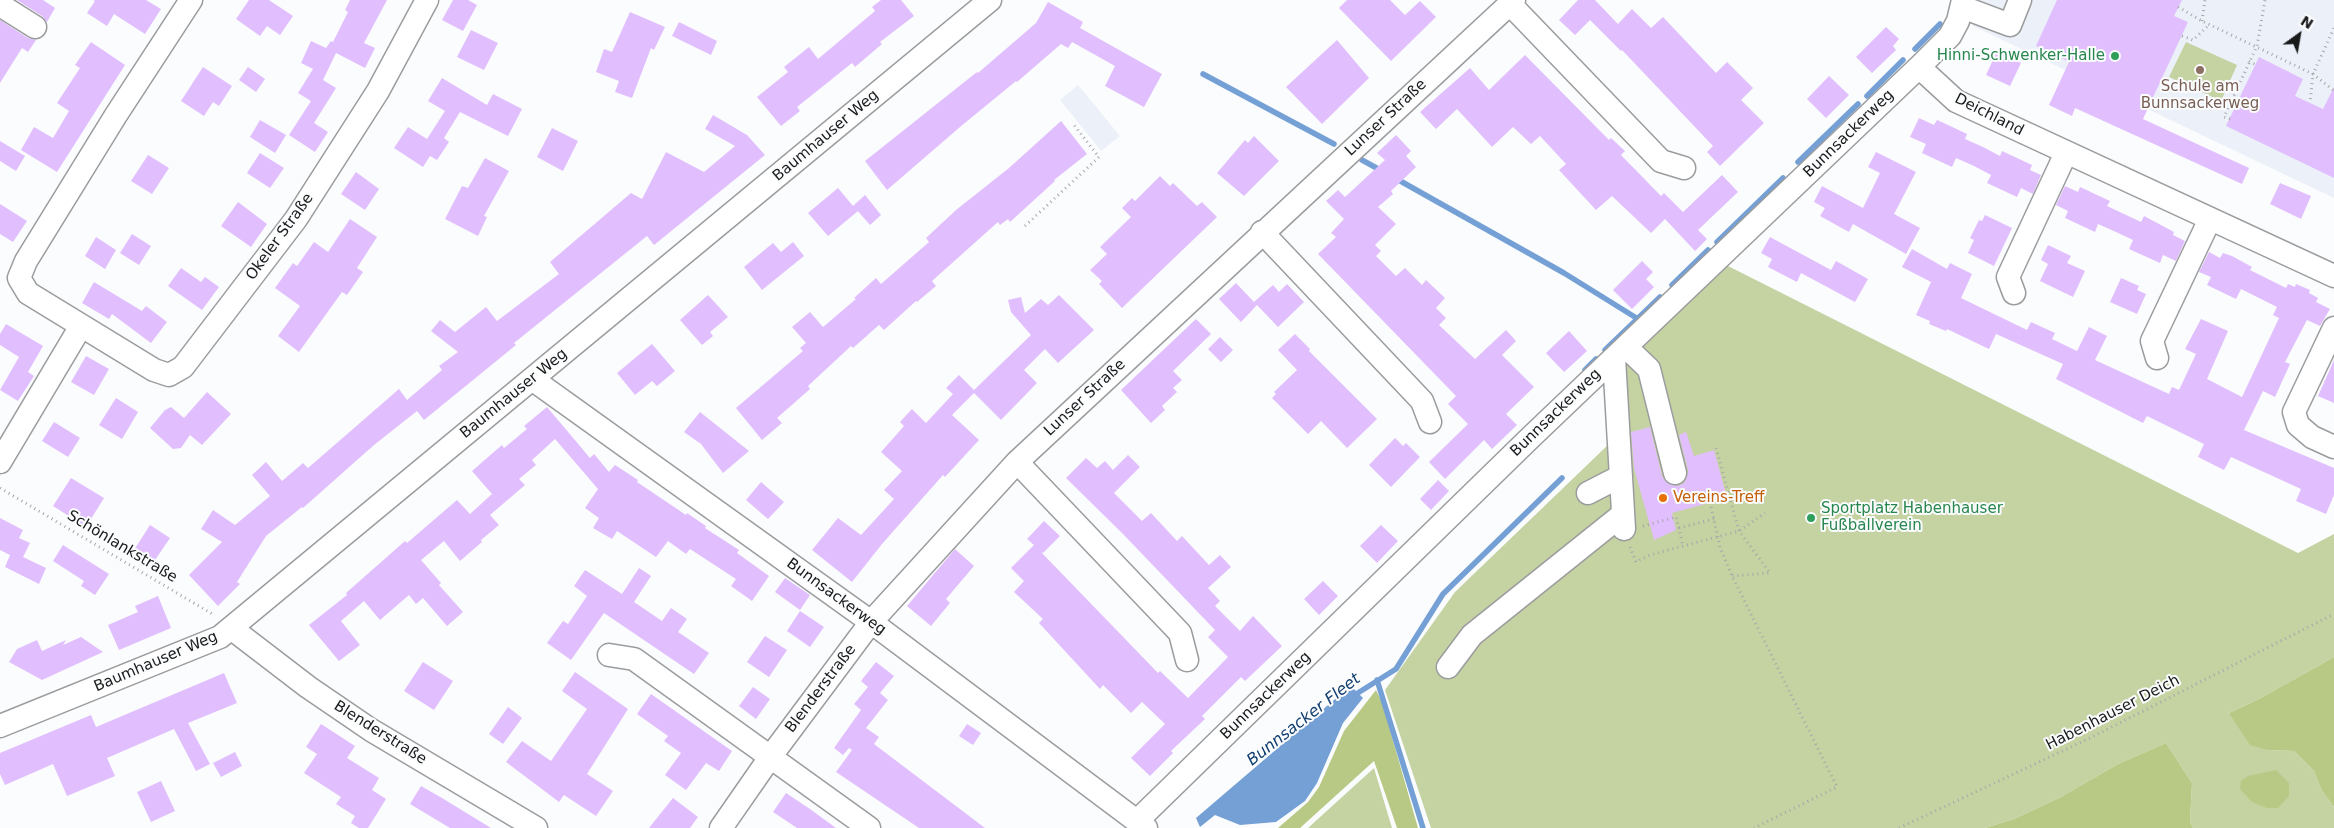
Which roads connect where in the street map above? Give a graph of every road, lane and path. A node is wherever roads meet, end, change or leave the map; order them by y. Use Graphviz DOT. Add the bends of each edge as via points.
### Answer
graph roads {
  1 [pos="191,0"];
  2 [pos="427,0"];
  3 [pos="2020,0"];
  4 [pos="2205,0"];
  5 [pos="2265,0"];
  6 [pos="980,2"];
  7 [pos="1512,2"];
  8 [pos="1963,3"];
  9 [pos="0,5"];
  10 [pos="2178,7"];
  11 [pos="2202,22"];
  12 [pos="2209,25"];
  13 [pos="35,26"];
  14 [pos="2334,28"];
  15 [pos="2182,36"];
  16 [pos="2330,38"];
  17 [pos="2334,41"];
  18 [pos="2257,46"];
  19 [pos="2249,61"];
  20 [pos="2256,65"];
  21 [pos="1919,67"];
  22 [pos="2313,74"];
  23 [pos="2332,90"];
  24 [pos="2310,103"];
  25 [pos="2230,119"];
  26 [pos="1074,125"];
  27 [pos="2066,153"];
  28 [pos="1684,168"];
  29 [pos="2210,219"];
  30 [pos="1025,226"];
  31 [pos="1262,232"];
  32 [pos="2334,276"];
  33 [pos="2014,293"];
  34 [pos="81,326"];
  35 [pos="2334,328"];
  36 [pos="1620,352"];
  37 [pos="2157,358"];
  38 [pos="532,379"];
  39 [pos="1430,422"];
  40 [pos="2334,447"];
  41 [pos="1716,448"];
  42 [pos="0,462"];
  43 [pos="1017,462"];
  44 [pos="1675,473"];
  45 [pos="1620,476"];
  46 [pos="0,488"];
  47 [pos="1588,493"];
  48 [pos="1711,507"];
  49 [pos="1765,514"];
  50 [pos="1714,519"];
  51 [pos="1623,523"];
  52 [pos="1679,528"];
  53 [pos="1739,531"];
  54 [pos="1718,537"];
  55 [pos="1683,546"];
  56 [pos="1732,576"];
  57 [pos="2334,614"];
  58 [pos="871,622"];
  59 [pos="231,628"];
  60 [pos="609,655"];
  61 [pos="1187,660"];
  62 [pos="1448,667"];
  63 [pos="0,726"];
  64 [pos="771,756"];
  65 [pos="1142,824"];
  66 [pos="536,828"];
  67 [pos="721,828"];
  68 [pos="869,828"];
  69 [pos="1754,828"];
  70 [pos="1900,828"];
  1 -- 34 [label="street, Okeler Straße" via="26,260 19,278 28,293"];
  2 -- 34 [label="street, Okeler Straße" via="378,91 296,219 183,367 169,375 154,370"];
  3 -- 8 [label="street" via="2010,25"];
  4 -- 11 [label="path"];
  5 -- 18 [label="path"];
  6 -- 38 [label="street, Baumhauser Weg"];
  7 -- 28 [label="street, Lunser Straße" via="1661,161"];
  7 -- 31 [label="street, Lunser Straße"];
  8 -- 21 [label="street, Bunnsackerweg" via="1950,36"];
  9 -- 13 [label="street"];
  10 -- 11 [label="path"];
  11 -- 12 [label="path"];
  12 -- 15 [label="path" via="2193,40"];
  12 -- 18 [label="path"];
  14 -- 16 [label="path"];
  16 -- 17 [label="path"];
  16 -- 22 [label="path"];
  18 -- 19 [label="path"];
  18 -- 22 [label="path"];
  19 -- 20 [label="path"];
  19 -- 25 [label="path" via="2224,117"];
  21 -- 27 [label="street, Deichland" via="1956,101"];
  21 -- 36 [label="street, Bunnsackerweg"];
  22 -- 23 [label="path"];
  22 -- 24 [label="path"];
  26 -- 30 [label="path" via="1099,157"];
  27 -- 29 [label="street, Deichland"];
  27 -- 33 [label="street" via="2008,277"];
  29 -- 32 [label="street, Deichland"];
  29 -- 37 [label="street" via="2152,341"];
  31 -- 39 [label="street" via="1422,401"];
  31 -- 43 [label="street, Lunser Straße"];
  34 -- 42 [label="street"];
  35 -- 40 [label="street" via="2294,412 2298,426"];
  36 -- 44 [label="street" via="1648,369"];
  36 -- 45 [label="street"];
  36 -- 65 [label="street, Bunnsackerweg"];
  38 -- 58 [label="street, Bunnsackerweg"];
  38 -- 59 [label="street, Baumhauser Weg"];
  41 -- 53 [label="path"];
  43 -- 58 [label="street, Lunser Straße"];
  43 -- 61 [label="street" via="1180,633"];
  45 -- 47 [label="street"];
  45 -- 51 [label="street"];
  46 -- 59 [label="path, Schönlankstraße"];
  48 -- 50 [label="path"];
  49 -- 53 [label="path"];
  50 -- 52 [label="path"];
  50 -- 54 [label="path"];
  51 -- 52 [label="path" via="1676,517"];
  51 -- 55 [label="path" via="1636,562"];
  51 -- 62 [label="street" via="1472,636"];
  52 -- 55 [label="path"];
  53 -- 54 [label="path"];
  53 -- 56 [label="path" via="1770,573"];
  54 -- 55 [label="path"];
  54 -- 56 [label="path"];
  56 -- 69 [label="path" via="1836,787"];
  57 -- 70 [label="path, Habenhauser Deich" via="2092,737"];
  58 -- 64 [label="street, Blenderstraße"];
  58 -- 65 [label="street, Bunnsackerweg"];
  59 -- 63 [label="street, Baumhauser Weg" via="220,637"];
  59 -- 66 [label="street, Blenderstraße" via="371,730"];
  60 -- 64 [label="street" via="634,659"];
  64 -- 67 [label="street, Blenderstraße"];
  64 -- 68 [label="street"];
}
